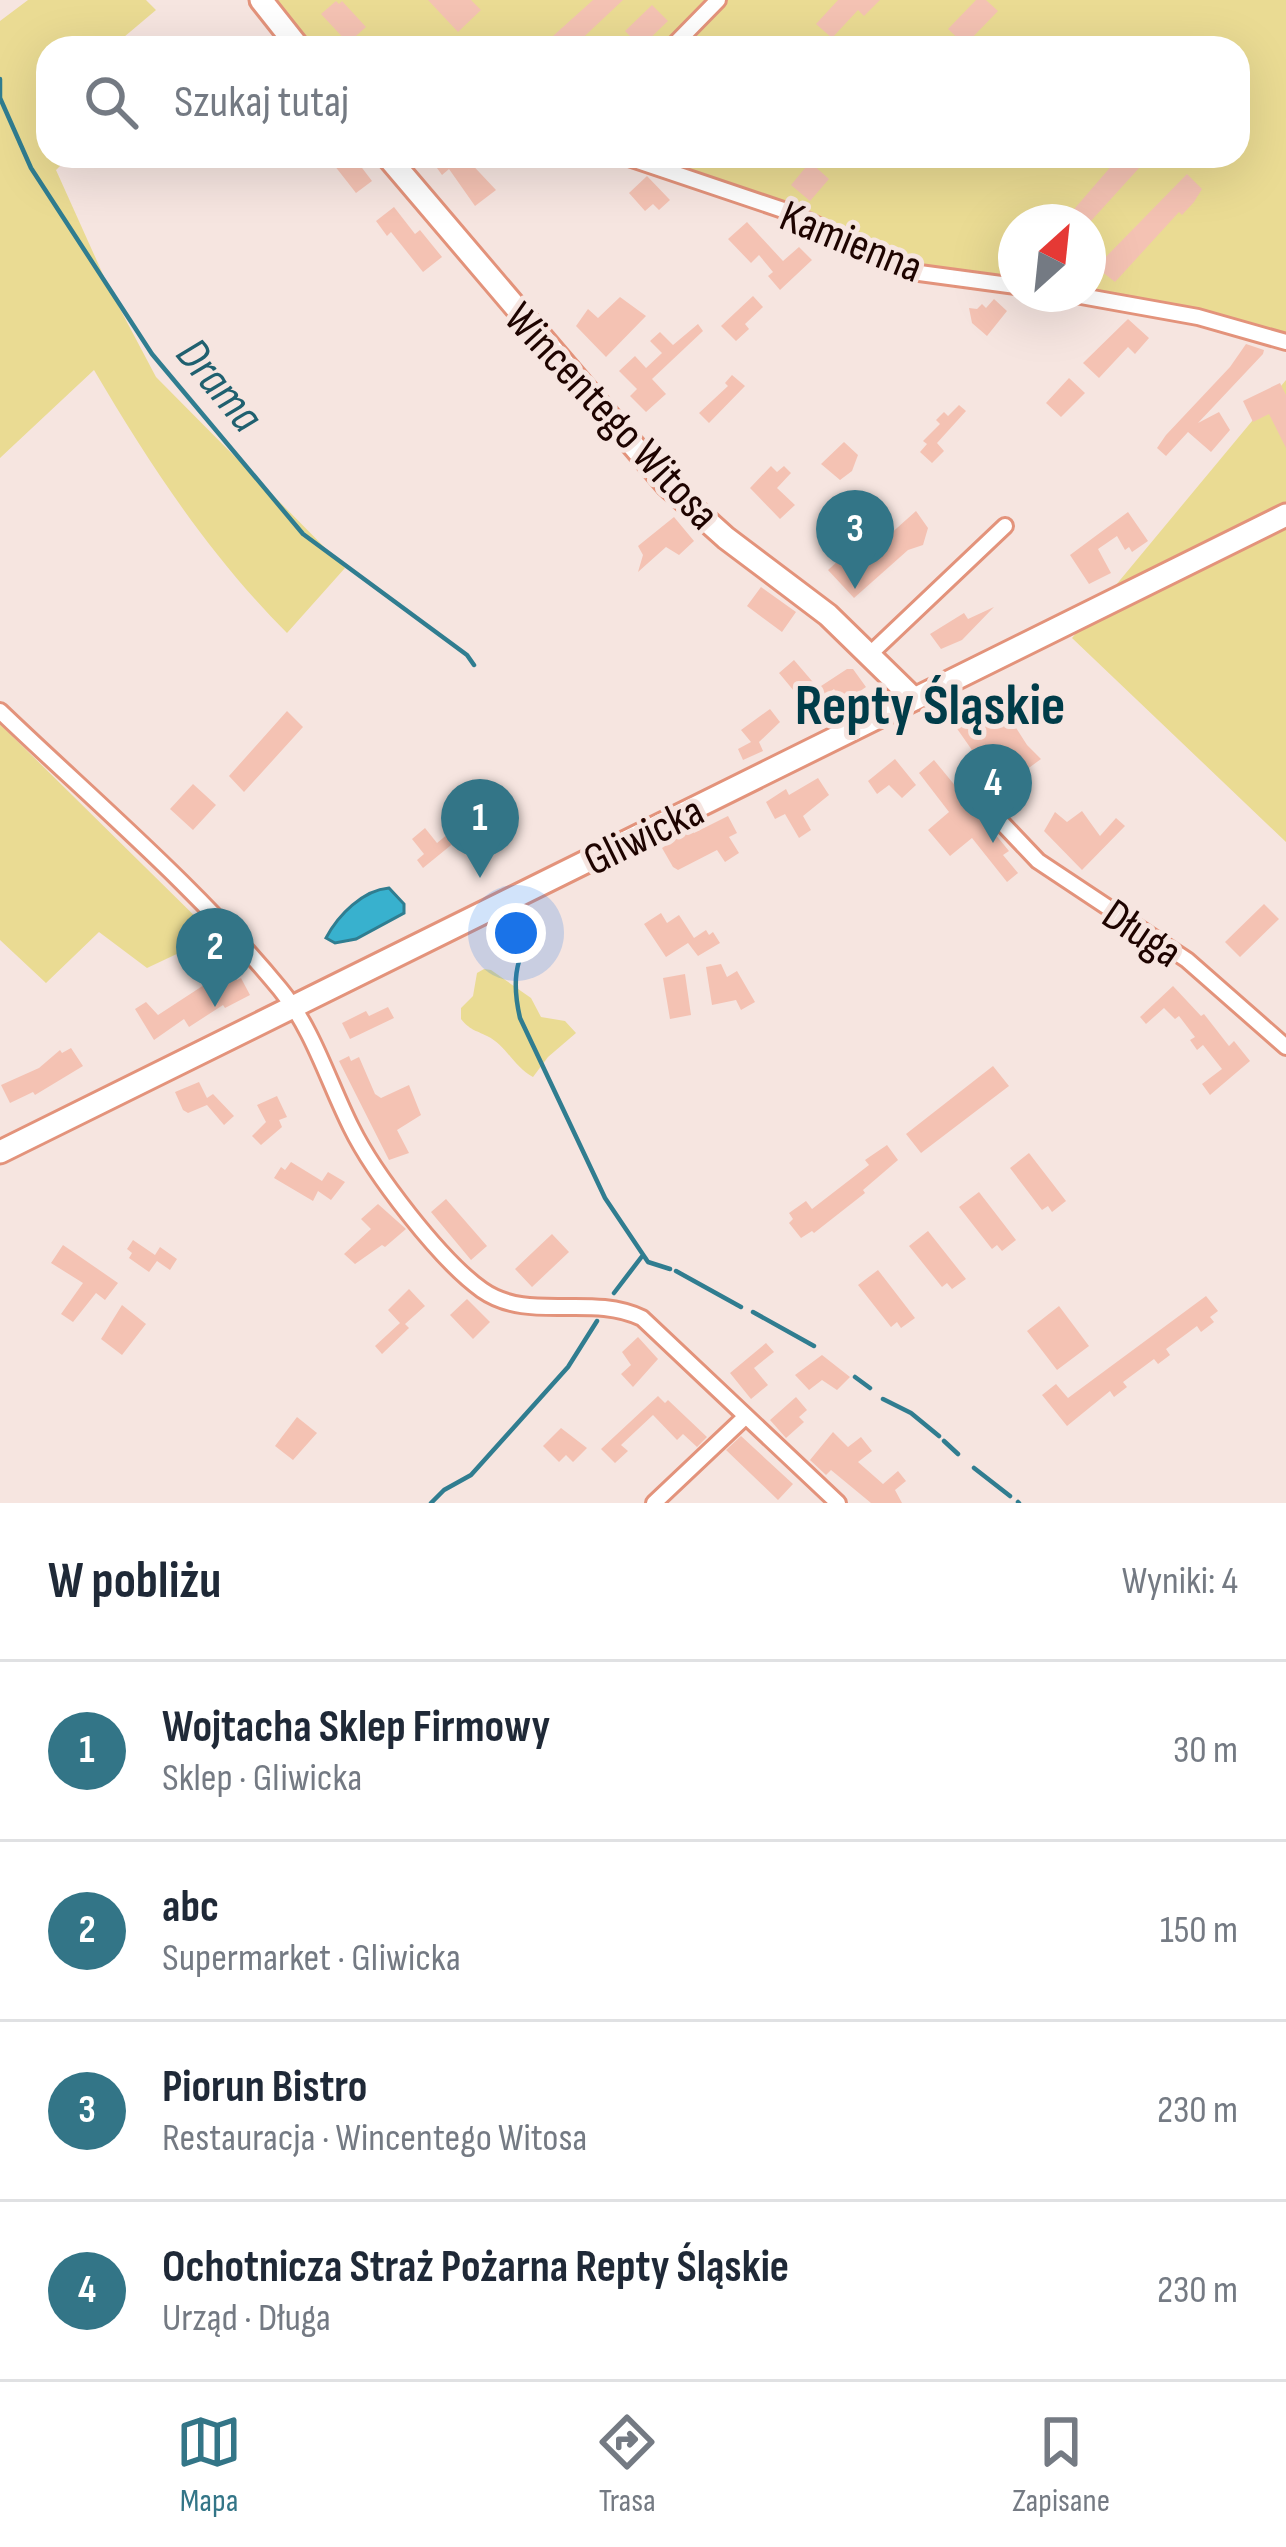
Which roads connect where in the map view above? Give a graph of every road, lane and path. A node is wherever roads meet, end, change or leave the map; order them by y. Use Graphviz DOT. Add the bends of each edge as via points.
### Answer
graph roads {
  1 [pos="261,0"];
  2 [pos="718,0"];
  3 [pos="290,36"];
  4 [pos="683,36"];
  5 [pos="397,168"];
  6 [pos="659,168"];
  7 [pos="998,284"];
  8 [pos="1106,300"];
  9 [pos="1286,342"];
  10 [pos="1286,515"];
  11 [pos="1005,526"];
  12 [pos="869,655"];
  13 [pos="914,699"];
  14 [pos="0,711"];
  15 [pos="1000,821"];
  16 [pos="293,1007"];
  17 [pos="1286,1047"];
  18 [pos="0,1152"];
  19 [pos="744,1418"];
  20 [pos="654,1503"];
  21 [pos="838,1503"];
  1 -- 3 [label="main road"];
  2 -- 4 [label="street"];
  5 -- 12 [label="main road, Wincentego Witosa" via="668,484"];
  6 -- 7 [label="street, Kamienna" via="792,213 912,272"];
  8 -- 9 [label="street"];
  10 -- 13 [label="main road, Gliwicka"];
  11 -- 12 [label="street"];
  12 -- 13 [label="main road, Wincentego Witosa"];
  13 -- 16 [label="main road, Gliwicka"];
  14 -- 16 [label="street" via="170,873"];
  15 -- 17 [label="street, Długa" via="1038,861 1187,960"];
  16 -- 18 [label="main road, Gliwicka"];
  16 -- 19 [label="street" via="367,1157 478,1287 520,1305 622,1308 653,1326"];
  19 -- 20 [label="street"];
  19 -- 21 [label="street"];
}
